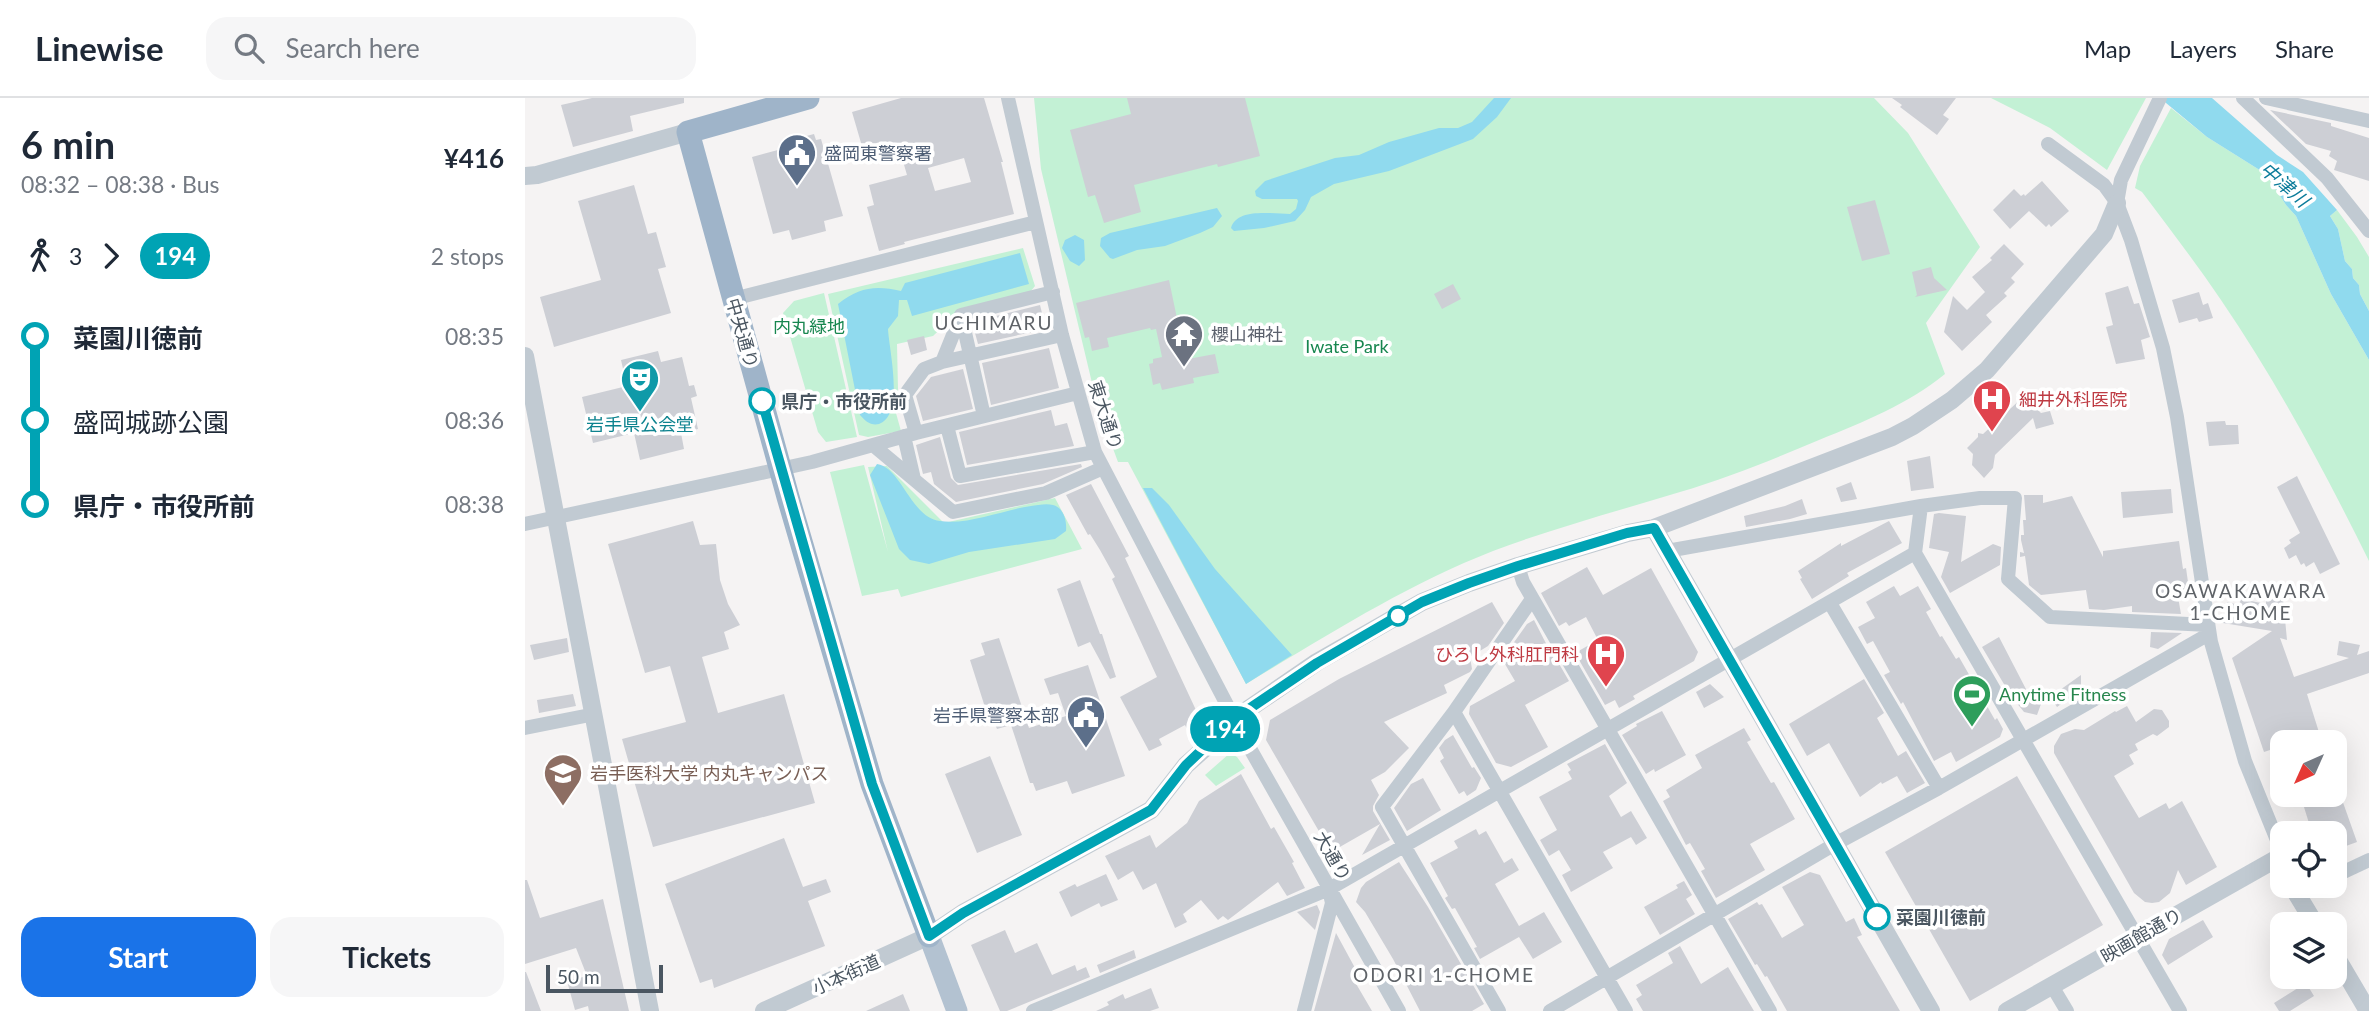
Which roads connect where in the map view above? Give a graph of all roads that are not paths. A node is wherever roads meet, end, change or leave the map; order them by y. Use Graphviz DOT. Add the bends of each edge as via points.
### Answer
graph roads {
  1 [pos="808,98"];
  2 [pos="1008,98"];
  3 [pos="2160,98"];
  4 [pos="2243,98"];
  5 [pos="2266,98"];
  6 [pos="2369,121"];
  7 [pos="688,132"];
  8 [pos="2048,144"];
  9 [pos="525,176"];
  10 [pos="2117,203"];
  11 [pos="1036,222"];
  12 [pos="2369,231"];
  13 [pos="1053,292"];
  14 [pos="733,299"];
  15 [pos="961,315"];
  16 [pos="1062,335"];
  17 [pos="525,356"];
  18 [pos="970,358"];
  19 [pos="942,362"];
  20 [pos="1078,393"];
  21 [pos="984,416"];
  22 [pos="530,417"];
  23 [pos="947,426"];
  24 [pos="910,435"];
  25 [pos="874,446"];
  26 [pos="1095,452"];
  27 [pos="1103,468"];
  28 [pos="780,469"];
  29 [pos="914,479"];
  30 [pos="1921,506"];
  31 [pos="557,517"];
  32 [pos="525,524"];
  33 [pos="1654,528"];
  34 [pos="1667,551"];
  35 [pos="1915,553"];
  36 [pos="1518,566"];
  37 [pos="1532,599"];
  38 [pos="1830,603"];
  39 [pos="2209,629"];
  40 [pos="1729,660"];
  41 [pos="1454,712"];
  42 [pos="595,714"];
  43 [pos="1234,719"];
  44 [pos="525,728"];
  45 [pos="1607,730"];
  46 [pos="2022,740"];
  47 [pos="1939,788"];
  48 [pos="1500,790"];
  49 [pos="2270,823"];
  50 [pos="1835,844"];
  51 [pos="1404,847"];
  52 [pos="2369,860"];
  53 [pos="2270,869"];
  54 [pos="2347,870"];
  55 [pos="1329,889"];
  56 [pos="1713,915"];
  57 [pos="929,936"];
  58 [pos="2137,937"];
  59 [pos="2347,975"];
  60 [pos="1607,977"];
  61 [pos="2052,986"];
  62 [pos="650,1011"];
  63 [pos="764,1011"];
  64 [pos="957,1011"];
  65 [pos="1033,1011"];
  66 [pos="1304,1011"];
  67 [pos="1399,1011"];
  68 [pos="1499,1011"];
  69 [pos="1550,1011"];
  70 [pos="1626,1011"];
  71 [pos="1770,1011"];
  72 [pos="1931,1011"];
  73 [pos="2007,1011"];
  74 [pos="2067,1011"];
  75 [pos="2181,1011"];
  76 [pos="2368,1011"];
  1 -- 7 [label="highway"];
  2 -- 11 [label="street, 東大通り"];
  3 -- 10 [label="street" via="2121,180"];
  4 -- 12 [label="street" via="2327,178"];
  5 -- 6 [label="street"];
  7 -- 9 [label="street"];
  7 -- 14 [label="highway, 中央通り"];
  8 -- 10 [label="street" via="2104,185"];
  10 -- 33 [label="street, 小本街道" via="2104,234 1987,370 1952,400 1892,437"];
  10 -- 39 [label="street" via="2163,348"];
  11 -- 13 [label="street, 東大通り"];
  11 -- 14 [label="street"];
  13 -- 15 [label="street"];
  13 -- 16 [label="street, 東大通り"];
  14 -- 28 [label="highway, 中央通り"];
  15 -- 18 [label="street"];
  15 -- 19 [label="street"];
  16 -- 18 [label="street"];
  16 -- 20 [label="street, 東大通り"];
  17 -- 22 [label="street"];
  18 -- 19 [label="street"];
  18 -- 21 [label="street"];
  19 -- 24 [label="street" via="924,369 905,395"];
  20 -- 21 [label="street"];
  20 -- 26 [label="street, 東大通り"];
  21 -- 23 [label="street"];
  22 -- 31 [label="street"];
  23 -- 24 [label="street"];
  23 -- 26 [label="street" via="960,477"];
  24 -- 25 [label="street"];
  24 -- 29 [label="street"];
  25 -- 28 [label="street"];
  25 -- 29 [label="street"];
  26 -- 27 [label="street, 東大通り"];
  27 -- 29 [label="street" via="1046,493 953,512"];
  27 -- 43 [label="street, 東大通り"];
  28 -- 31 [label="street"];
  28 -- 57 [label="highway, 中央通り" via="872,784"];
  30 -- 34 [label="street"];
  30 -- 35 [label="street"];
  30 -- 39 [label="street" via="2015,498 2008,579 2050,617"];
  31 -- 32 [label="street"];
  31 -- 42 [label="street"];
  33 -- 34 [label="street"];
  33 -- 36 [label="street, 小本街道"];
  34 -- 40 [label="street"];
  35 -- 38 [label="street"];
  35 -- 46 [label="street"];
  36 -- 37 [label="street"];
  36 -- 43 [label="street, 小本街道" via="1422,602 1317,663"];
  37 -- 41 [label="street"];
  37 -- 45 [label="street"];
  38 -- 40 [label="street"];
  38 -- 47 [label="street"];
  39 -- 46 [label="street"];
  39 -- 49 [label="street" via="2245,761"];
  40 -- 45 [label="street"];
  40 -- 50 [label="street"];
  41 -- 48 [label="street"];
  41 -- 51 [label="street" via="1382,807"];
  42 -- 44 [label="street"];
  42 -- 62 [label="street"];
  43 -- 55 [label="street, 大通り"];
  43 -- 57 [label="street, 小本街道" via="1186,765 1151,810"];
  45 -- 48 [label="street"];
  45 -- 56 [label="street"];
  46 -- 47 [label="street"];
  46 -- 58 [label="street"];
  47 -- 50 [label="street"];
  48 -- 51 [label="street"];
  48 -- 60 [label="street"];
  50 -- 56 [label="street"];
  50 -- 72 [label="street"];
  51 -- 55 [label="street"];
  51 -- 68 [label="street"];
  52 -- 54 [label="street"];
  53 -- 58 [label="street, 映画館通り"];
  55 -- 65 [label="street"];
  55 -- 66 [label="street" via="1332,903"];
  55 -- 67 [label="street, 大通り"];
  56 -- 60 [label="street"];
  56 -- 71 [label="street"];
  57 -- 63 [label="street, 小本街道"];
  57 -- 64 [label="main road, 中央通り"];
  58 -- 61 [label="street, 映画館通り"];
  58 -- 75 [label="street"];
  59 -- 76 [label="street"];
  60 -- 69 [label="street"];
  60 -- 70 [label="street"];
  61 -- 73 [label="street, 映画館通り"];
  61 -- 74 [label="street"];
}
